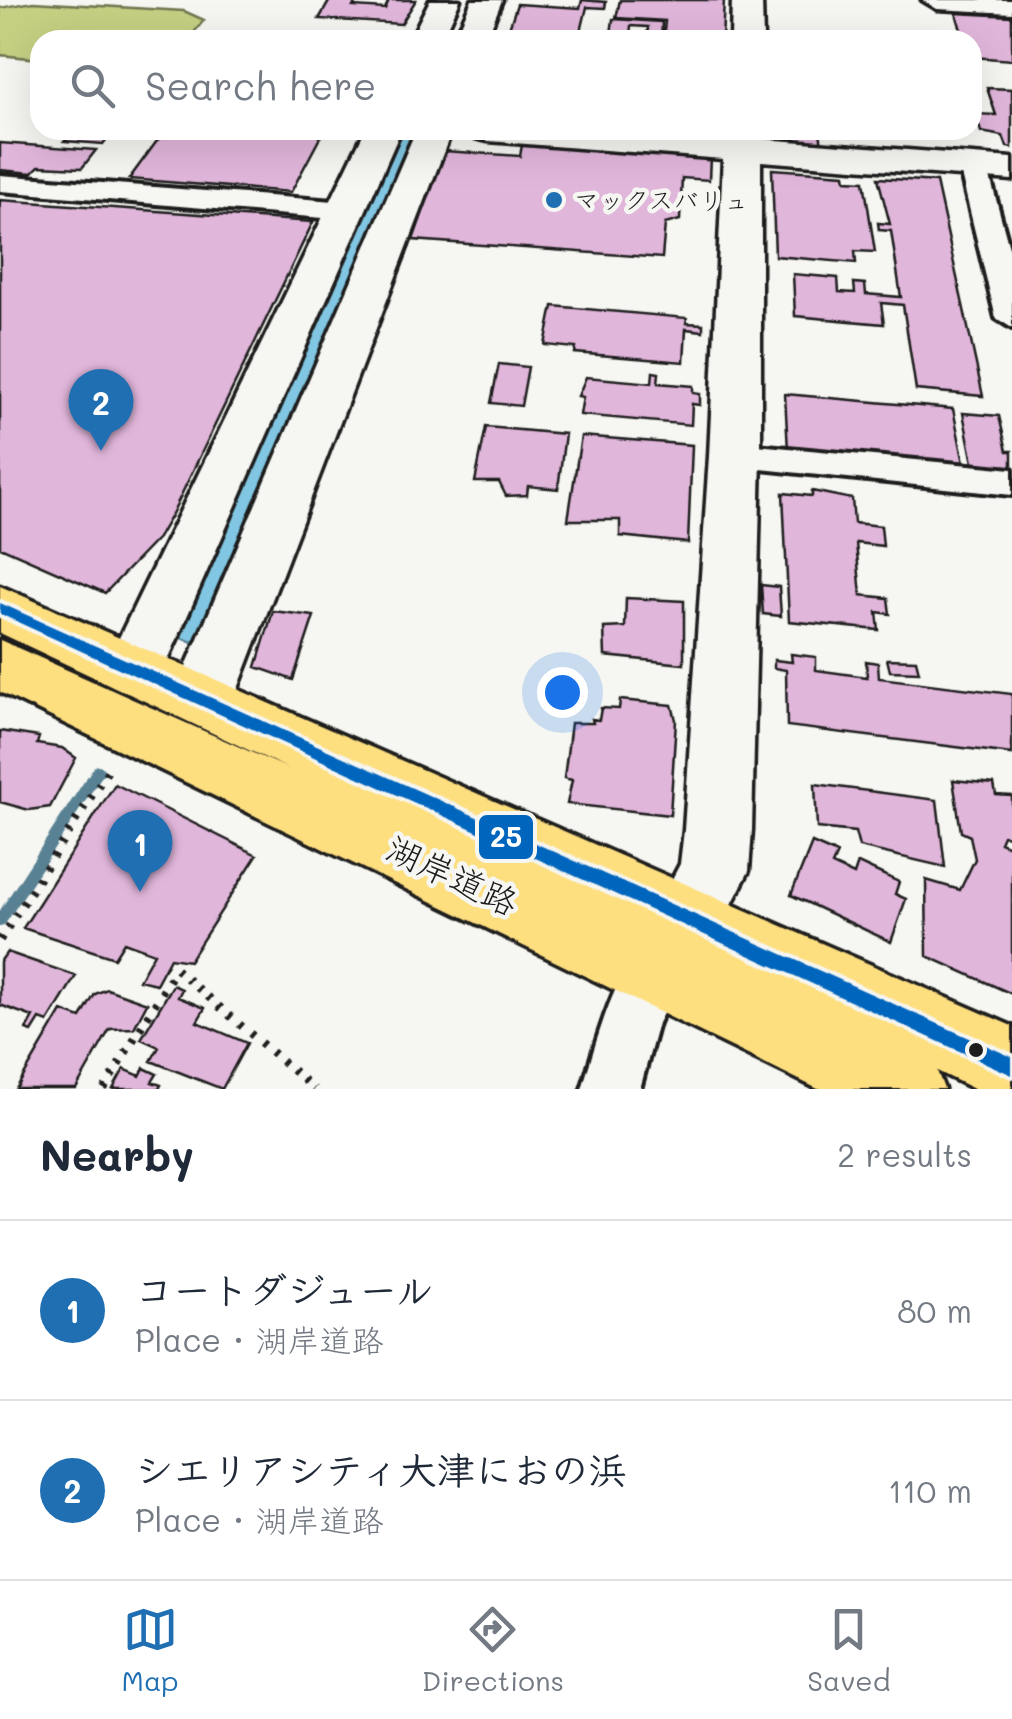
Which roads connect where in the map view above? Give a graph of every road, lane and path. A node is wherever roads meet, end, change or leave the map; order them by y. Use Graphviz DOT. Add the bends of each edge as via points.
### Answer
graph roads {
  1 [pos="445,0"];
  2 [pos="487,0"];
  3 [pos="746,0"];
  4 [pos="937,0"];
  5 [pos="1012,4"];
  6 [pos="431,30"];
  7 [pos="474,30"];
  8 [pos="746,30"];
  9 [pos="378,140"];
  10 [pos="430,140"];
  11 [pos="744,140"];
  12 [pos="752,140"];
  13 [pos="973,166"];
  14 [pos="1012,169"];
  15 [pos="0,184"];
  16 [pos="346,211"];
  17 [pos="1012,318"];
  18 [pos="735,456"];
  19 [pos="1012,482"];
  20 [pos="0,608"];
  21 [pos="0,664"];
  22 [pos="134,669"];
  23 [pos="203,699"];
  24 [pos="116,759"];
  25 [pos="0,940"];
  26 [pos="672,944"];
  27 [pos="1012,1066"];
  28 [pos="877,1083"];
  29 [pos="104,1089"];
  30 [pos="314,1089"];
  31 [pos="611,1089"];
  1 -- 6 [label="street"];
  2 -- 7 [label="street"];
  3 -- 8 [label="street"];
  4 -- 5 [label="street"];
  9 -- 16 [label="street"];
  10 -- 23 [label="street"];
  11 -- 18 [label="street"];
  12 -- 13 [label="street"];
  13 -- 14 [label="street"];
  13 -- 17 [label="street"];
  15 -- 16 [label="street"];
  16 -- 22 [label="street"];
  18 -- 19 [label="street"];
  18 -- 26 [label="street" via="714,871"];
  20 -- 22 [label="main road, 湖岸道路"];
  21 -- 26 [label="main road, 湖岸道路"];
  22 -- 23 [label="main road, 湖岸道路"];
  23 -- 26 [label="main road, 湖岸道路"];
  24 -- 25 [label="path"];
  26 -- 27 [label="main road, 湖岸道路"];
  26 -- 28 [label="main road, 湖岸道路"];
  26 -- 31 [label="street" via="633,1014"];
  29 -- 30 [label="path" via="176,969"];
}
